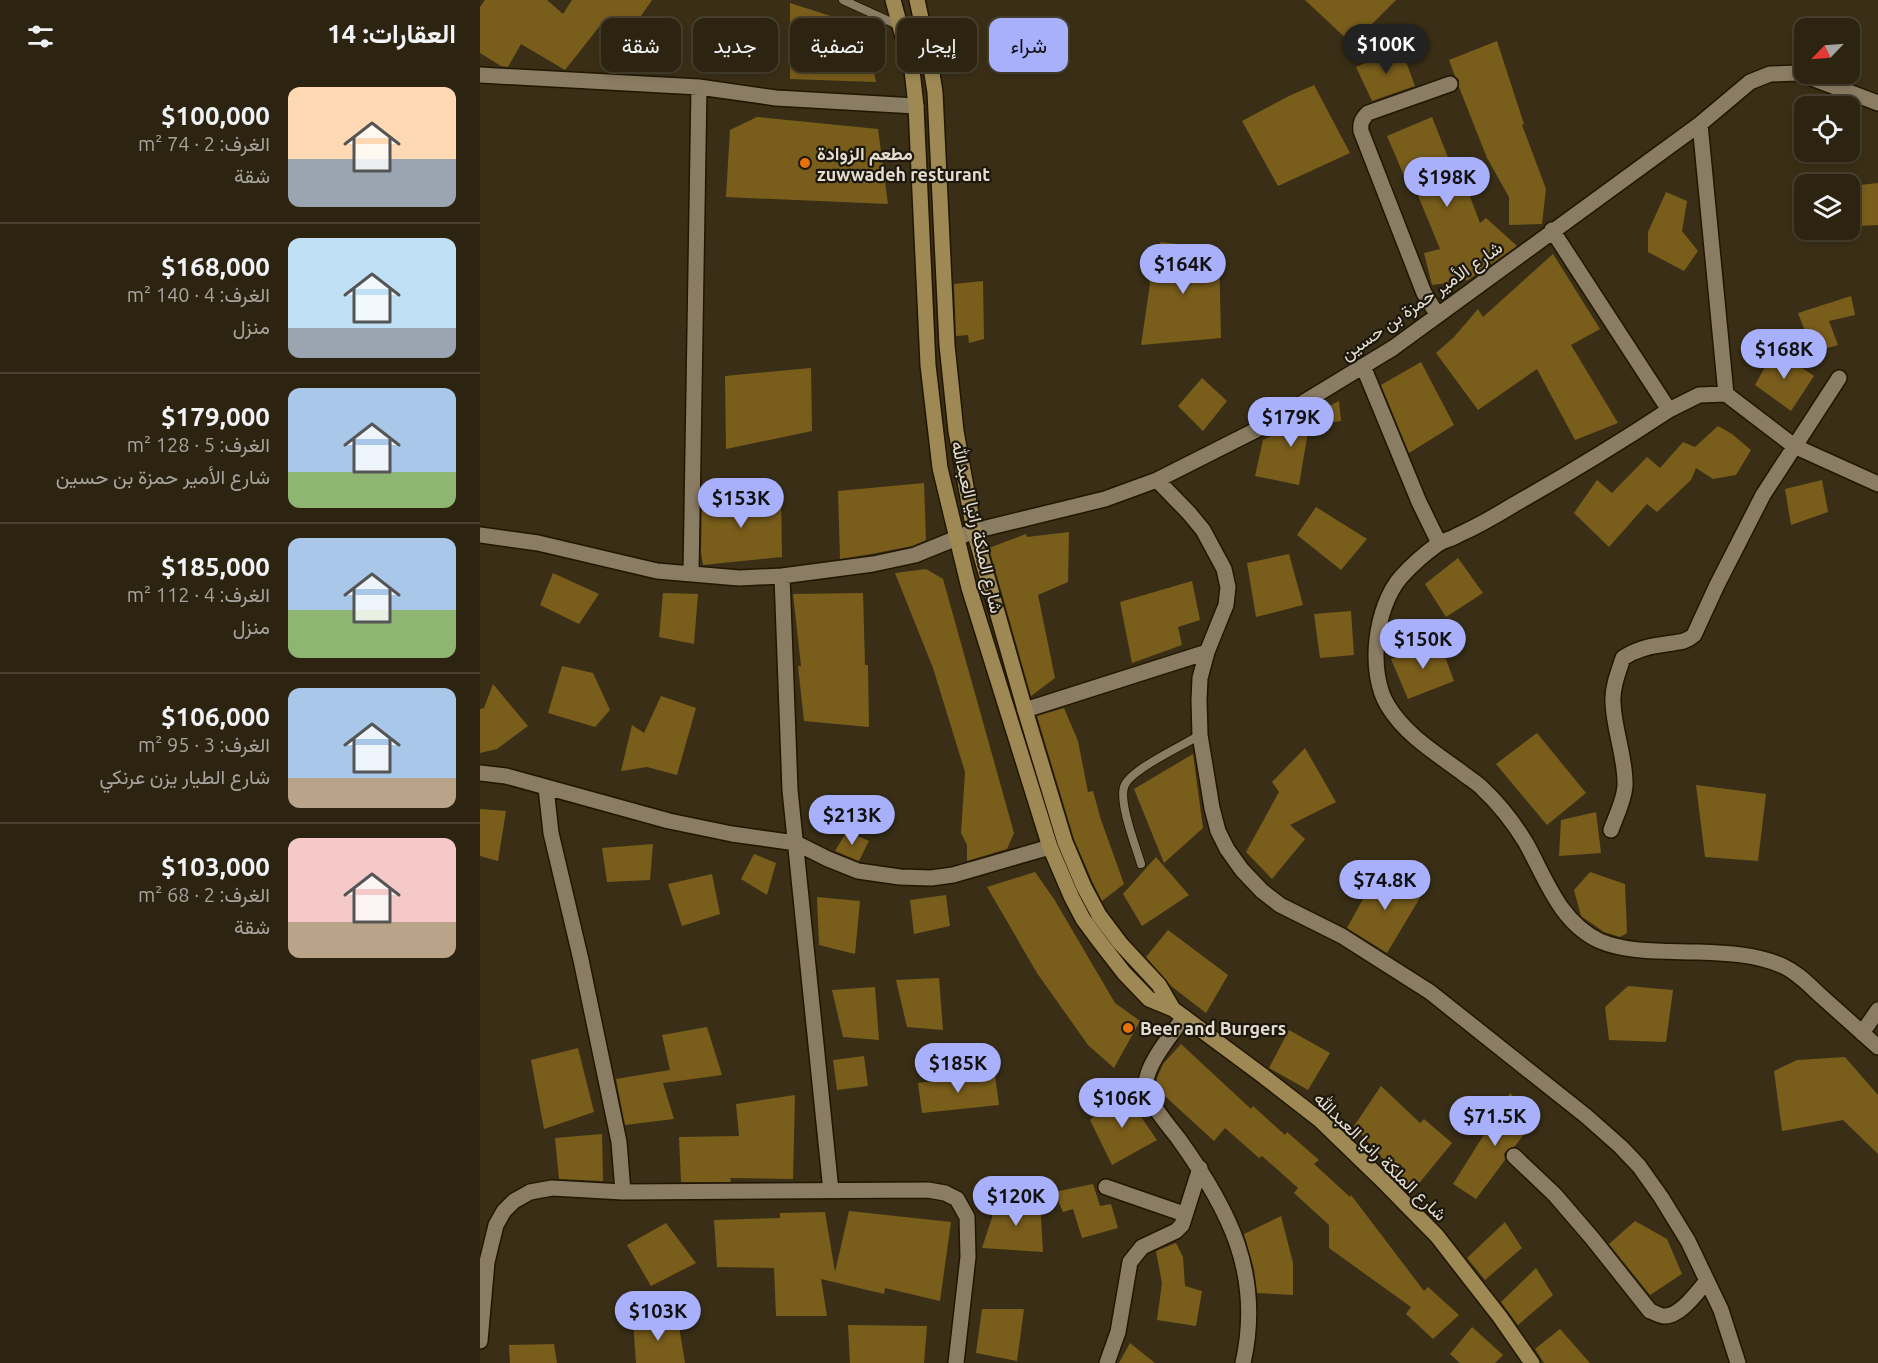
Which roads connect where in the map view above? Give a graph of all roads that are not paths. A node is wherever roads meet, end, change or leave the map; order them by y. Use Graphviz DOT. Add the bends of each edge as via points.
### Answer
graph roads {
  1 [pos="843,0"];
  2 [pos="893,0"];
  3 [pos="916,0"];
  4 [pos="898,18"];
  5 [pos="897,25"];
  6 [pos="912,72"];
  7 [pos="480,75"];
  8 [pos="1450,84"];
  9 [pos="699,87"];
  10 [pos="1878,103"];
  11 [pos="916,106"];
  12 [pos="1700,124"];
  13 [pos="1552,230"];
  14 [pos="1437,314"];
  15 [pos="1363,366"];
  16 [pos="1839,378"];
  17 [pos="1726,394"];
  18 [pos="1669,410"];
  19 [pos="1794,446"];
  20 [pos="1157,480"];
  21 [pos="1878,484"];
  22 [pos="974,531"];
  23 [pos="480,535"];
  24 [pos="957,538"];
  25 [pos="1439,543"];
  26 [pos="691,574"];
  27 [pos="782,576"];
  28 [pos="1207,651"];
  29 [pos="1024,710"];
  30 [pos="1200,735"];
  31 [pos="480,773"];
  32 [pos="546,788"];
  33 [pos="1611,830"];
  34 [pos="796,843"];
  35 [pos="1050,847"];
  36 [pos="1141,864"];
  37 [pos="1878,1010"];
  38 [pos="1178,1013"];
  39 [pos="1862,1032"];
  40 [pos="1878,1047"];
  41 [pos="1514,1156"];
  42 [pos="1200,1168"];
  43 [pos="1106,1187"];
  44 [pos="831,1191"];
  45 [pos="623,1192"];
  46 [pos="1184,1214"];
  47 [pos="1706,1282"];
  48 [pos="480,1341"];
  49 [pos="956,1363"];
  50 [pos="1107,1363"];
  51 [pos="1243,1363"];
  52 [pos="1532,1363"];
  53 [pos="1738,1363"];
  1 -- 5 [label="lane"];
  2 -- 4 [label="main road, شارع الملكة رانيا العبدالله"];
  3 -- 22 [label="main road, شارع الملكة رانيا العبدالله" via="935,92 947,345 956,431"];
  6 -- 11 [label="main road, شارع الملكة رانيا العبدالله"];
  7 -- 9 [label="street"];
  8 -- 14 [label="street" via="1368,113 1360,124 1413,267"];
  9 -- 11 [label="street" via="776,98"];
  9 -- 26 [label="street"];
  10 -- 12 [label="street, شارع الأمير حمزة بن حسين" via="1798,73 1770,74 1750,82"];
  11 -- 24 [label="main road, شارع الملكة رانيا العبدالله" via="928,365 940,468"];
  12 -- 13 [label="street, شارع الأمير حمزة بن حسين"];
  12 -- 17 [label="street"];
  13 -- 14 [label="street, شارع الأمير حمزة بن حسين"];
  13 -- 18 [label="street"];
  14 -- 15 [label="street, شارع الأمير حمزة بن حسين"];
  15 -- 20 [label="street, شارع الأمير حمزة بن حسين" via="1268,424"];
  15 -- 25 [label="street"];
  16 -- 19 [label="street"];
  17 -- 18 [label="street" via="1699,395"];
  17 -- 19 [label="street"];
  18 -- 25 [label="street" via="1516,504"];
  19 -- 21 [label="street"];
  19 -- 33 [label="street" via="1739,540 1694,635 1680,643 1640,648 1623,658 1613,701 1625,786"];
  20 -- 22 [label="street, شارع الأمير حمزة بن حسين" via="1106,499"];
  20 -- 28 [label="street" via="1203,530 1224,569 1226,605"];
  22 -- 24 [label="street, شارع الأمير حمزة بن حسين"];
  22 -- 29 [label="main road, شارع الملكة رانيا العبدالله"];
  23 -- 26 [label="street, شارع الأمير حمزة بن حسين" via="538,543 657,571"];
  24 -- 27 [label="street, شارع الأمير حمزة بن حسين" via="915,555"];
  24 -- 35 [label="main road, شارع الملكة رانيا العبدالله"];
  25 -- 39 [label="street" via="1401,578 1390,595 1377,638 1379,685 1398,721 1480,786 1508,817 1551,893 1581,930 1602,942 1636,949 1727,953 1774,963 1798,975"];
  26 -- 27 [label="street, شارع الأمير حمزة بن حسين"];
  27 -- 34 [label="street" via="790,790"];
  28 -- 29 [label="street"];
  28 -- 30 [label="street" via="1200,678"];
  29 -- 38 [label="main road, شارع الملكة رانيا العبدالله" via="1065,842 1084,887 1099,915"];
  30 -- 36 [label="lane" via="1137,771 1125,784 1123,800"];
  30 -- 47 [label="street" via="1218,831 1242,870 1280,905 1342,936 1430,992 1594,1123 1639,1166 1661,1197 1688,1241"];
  31 -- 32 [label="street"];
  32 -- 34 [label="street" via="669,822"];
  32 -- 45 [label="street" via="551,833 619,1142"];
  34 -- 35 [label="street" via="858,871 931,878"];
  34 -- 44 [label="street"];
  35 -- 38 [label="main road, شارع الملكة رانيا العبدالله" via="1083,919 1124,974 1149,999"];
  37 -- 39 [label="street"];
  38 -- 42 [label="street" via="1146,1083 1158,1110"];
  38 -- 52 [label="main road, شارع الملكة رانيا العبدالله" via="1320,1120 1380,1179 1437,1236"];
  39 -- 40 [label="street"];
  41 -- 47 [label="street" via="1563,1204 1650,1311 1663,1316 1672,1314 1684,1307"];
  42 -- 46 [label="street"];
  42 -- 51 [label="street" via="1235,1235 1245,1270 1250,1302"];
  43 -- 46 [label="street"];
  44 -- 45 [label="street"];
  44 -- 49 [label="street" via="928,1190 957,1199 967,1217 968,1257"];
  45 -- 48 [label="street" via="552,1188 530,1192 504,1211 496,1225 488,1262"];
  46 -- 50 [label="street" via="1179,1228 1148,1243 1130,1263 1118,1332"];
  47 -- 53 [label="street"];
}
